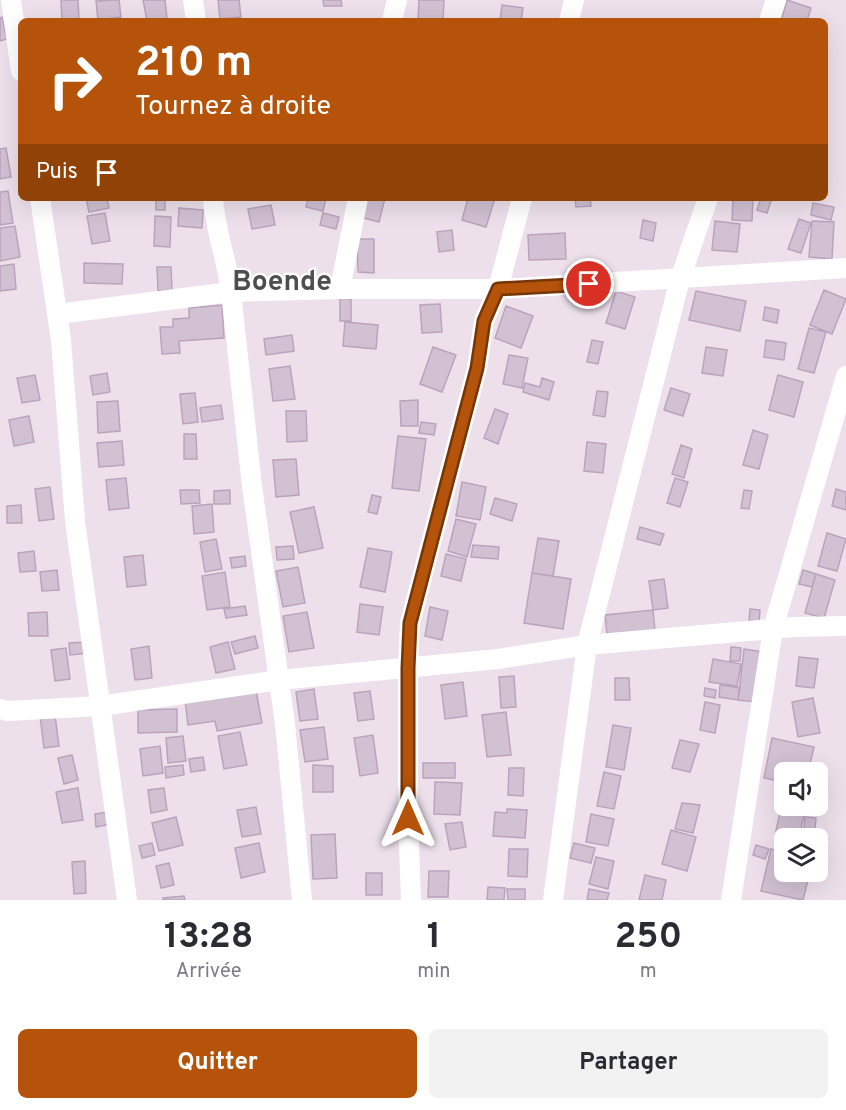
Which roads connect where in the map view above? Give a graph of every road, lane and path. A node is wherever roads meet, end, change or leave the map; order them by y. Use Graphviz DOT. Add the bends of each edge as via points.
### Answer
graph roads {
  1 [pos="11,0"];
  2 [pos="193,0"];
  3 [pos="397,0"];
  4 [pos="574,0"];
  5 [pos="776,0"];
  6 [pos="196,18"];
  7 [pos="393,18"];
  8 [pos="569,18"];
  9 [pos="770,18"];
  10 [pos="18,50"];
  11 [pos="40,201"];
  12 [pos="213,201"];
  13 [pos="357,201"];
  14 [pos="521,201"];
  15 [pos="707,201"];
  16 [pos="846,268"];
  17 [pos="680,279"];
  18 [pos="340,289"];
  19 [pos="498,289"];
  20 [pos="231,292"];
  21 [pos="57,314"];
  22 [pos="846,376"];
  23 [pos="846,626"];
  24 [pos="773,629"];
  25 [pos="587,645"];
  26 [pos="408,668"];
  27 [pos="279,680"];
  28 [pos="100,706"];
  29 [pos="0,709"];
  30 [pos="128,900"];
  31 [pos="302,900"];
  32 [pos="411,900"];
  33 [pos="553,900"];
  34 [pos="731,900"];
  1 -- 10 [label="street"];
  2 -- 6 [label="street"];
  3 -- 7 [label="street"];
  4 -- 8 [label="street"];
  5 -- 9 [label="street"];
  11 -- 21 [label="street"];
  12 -- 20 [label="street"];
  13 -- 18 [label="street"];
  14 -- 19 [label="street"];
  15 -- 17 [label="street"];
  16 -- 17 [label="street"];
  17 -- 19 [label="street"];
  17 -- 25 [label="street"];
  18 -- 19 [label="street"];
  18 -- 20 [label="street"];
  19 -- 26 [label="street" via="484,321 477,368 410,623"];
  20 -- 21 [label="street"];
  20 -- 27 [label="street"];
  21 -- 28 [label="street" via="75,521"];
  22 -- 24 [label="street"];
  23 -- 24 [label="street"];
  24 -- 25 [label="street"];
  24 -- 34 [label="street"];
  25 -- 26 [label="street"];
  25 -- 33 [label="street"];
  26 -- 27 [label="street"];
  26 -- 32 [label="street"];
  27 -- 28 [label="street"];
  27 -- 31 [label="street"];
  28 -- 29 [label="street"];
  28 -- 30 [label="street"];
}
